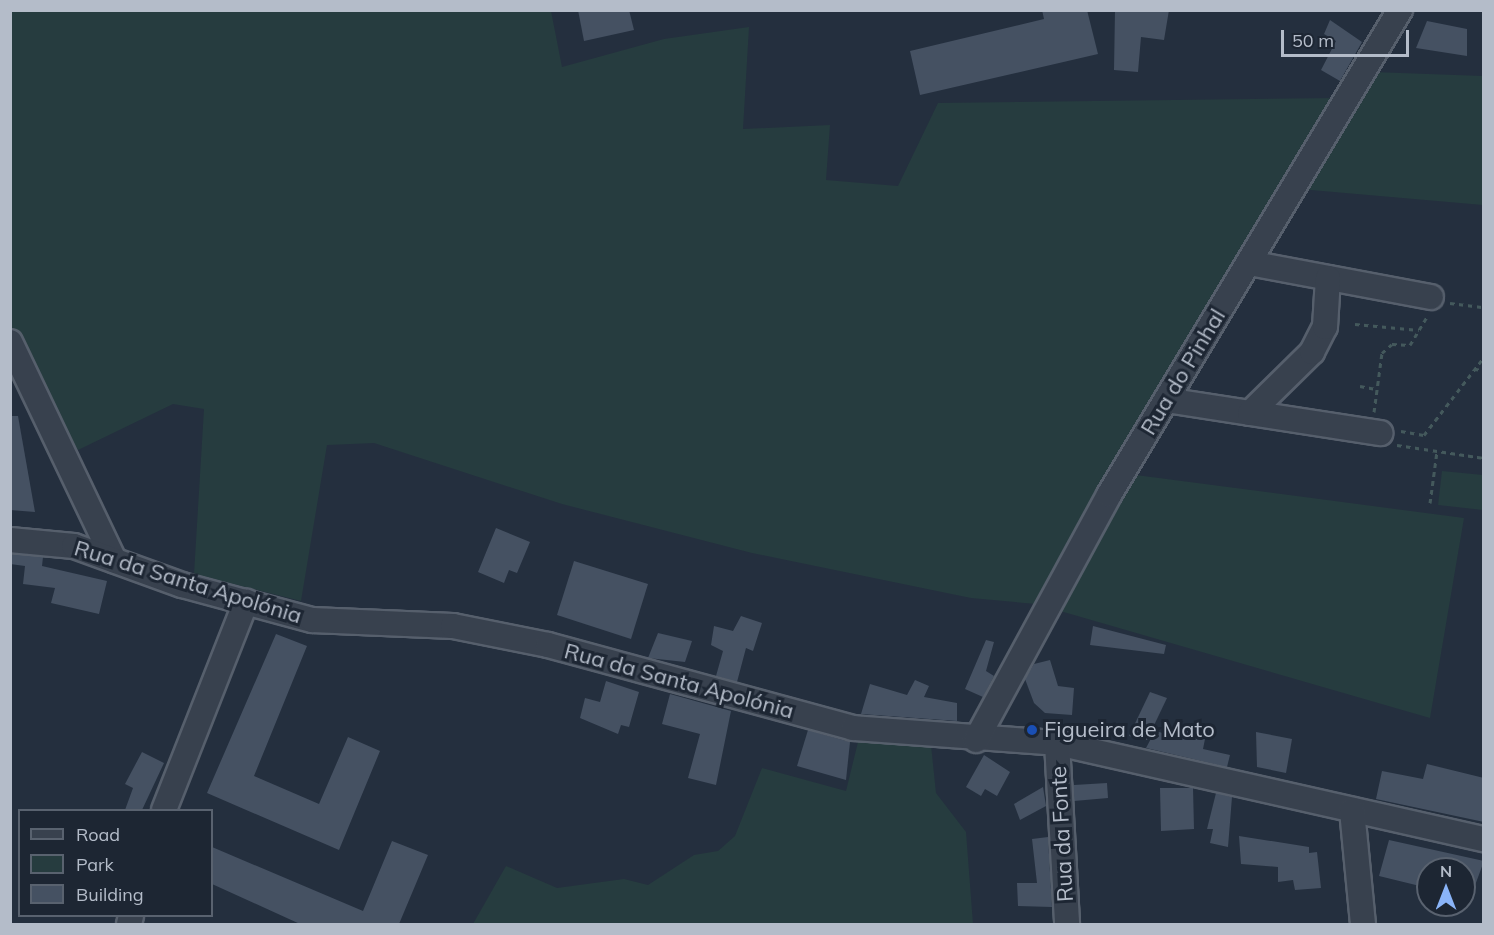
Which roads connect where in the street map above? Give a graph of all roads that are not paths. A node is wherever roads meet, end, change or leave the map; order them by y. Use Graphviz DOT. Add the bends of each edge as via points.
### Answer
graph roads {
  1 [pos="1400,10"];
  2 [pos="1249,263"];
  3 [pos="1328,278"];
  4 [pos="1434,299"];
  5 [pos="10,342"];
  6 [pos="1166,400"];
  7 [pos="1250,413"];
  8 [pos="1376,432"];
  9 [pos="10,540"];
  10 [pos="114,560"];
  11 [pos="246,602"];
  12 [pos="976,740"];
  13 [pos="1057,743"];
  14 [pos="164,809"];
  15 [pos="1352,810"];
  16 [pos="1484,839"];
  17 [pos="1066,924"];
  18 [pos="1363,924"];
  1 -- 2 [label="street, Rua do Pinhal"];
  2 -- 3 [label="street"];
  2 -- 6 [label="street, Rua do Pinhal"];
  3 -- 4 [label="street"];
  3 -- 7 [label="street" via="1325,327 1312,352"];
  5 -- 10 [label="street"];
  6 -- 7 [label="street"];
  6 -- 12 [label="street, Rua do Pinhal"];
  7 -- 8 [label="street"];
  9 -- 10 [label="street, Rua da Santa Apolónia" via="74,546"];
  10 -- 11 [label="street, Rua da Santa Apolónia"];
  11 -- 12 [label="street, Rua da Santa Apolónia" via="312,620 453,626 548,645 853,728"];
  11 -- 14 [label="street"];
  12 -- 13 [label="street, Rua da Santa Apolónia"];
  13 -- 15 [label="street, Rua da Santa Apolónia"];
  13 -- 17 [label="street, Rua da Fonte"];
  15 -- 16 [label="street, Rua da Santa Apolónia"];
  15 -- 18 [label="street"];
}
